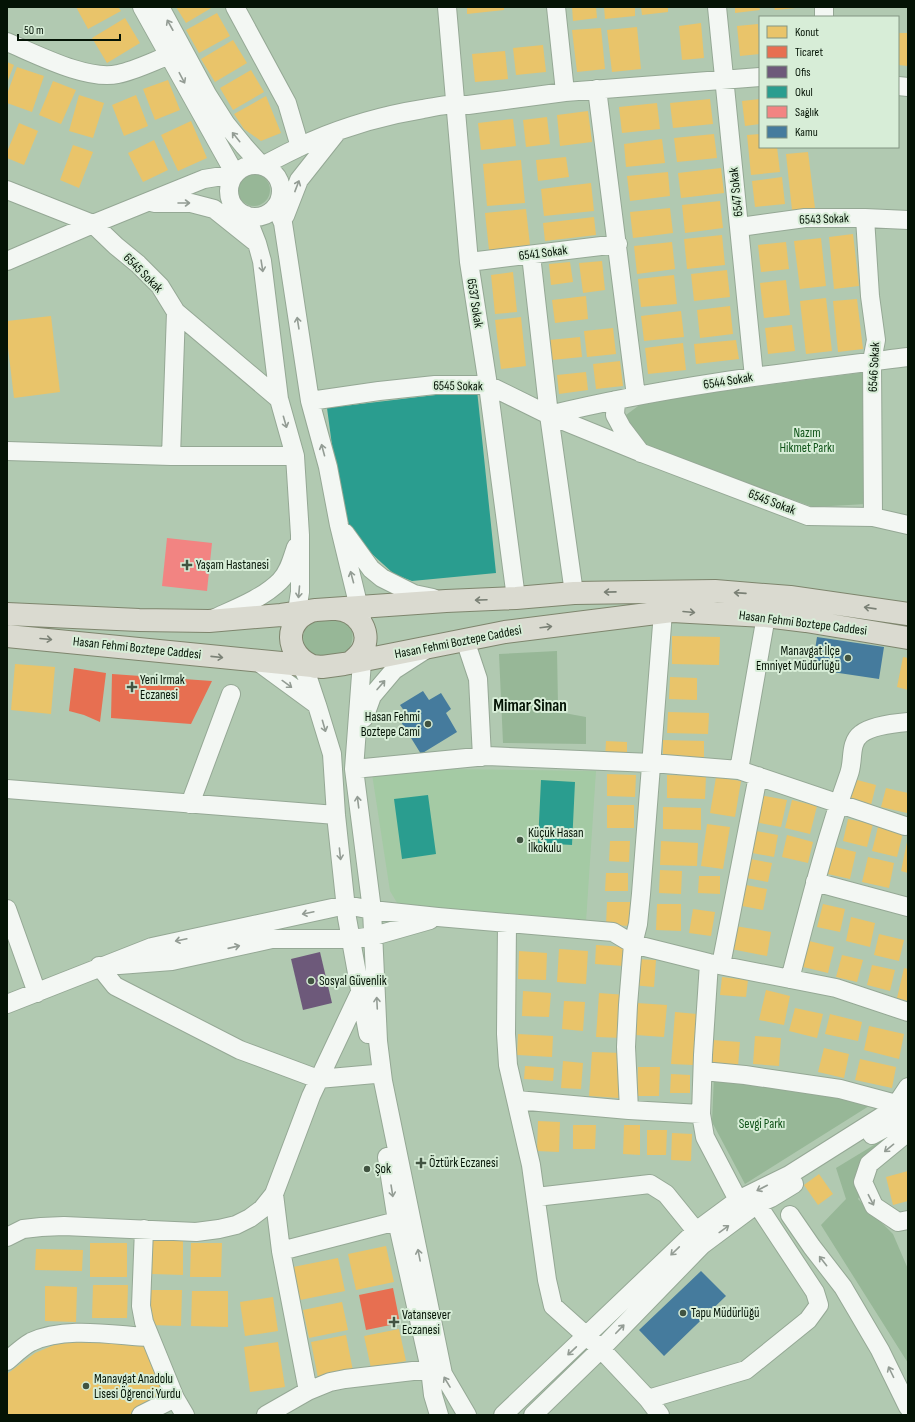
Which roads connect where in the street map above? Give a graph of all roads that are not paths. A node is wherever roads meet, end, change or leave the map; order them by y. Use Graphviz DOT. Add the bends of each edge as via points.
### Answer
graph roads {
  1 [pos="142,7"];
  2 [pos="160,7"];
  3 [pos="235,7"];
  4 [pos="447,7"];
  5 [pos="556,7"];
  6 [pos="717,7"];
  7 [pos="7,42"];
  8 [pos="170,55"];
  9 [pos="759,77"];
  10 [pos="725,80"];
  11 [pos="597,89"];
  12 [pos="565,92"];
  13 [pos="456,103"];
  14 [pos="337,132"];
  15 [pos="300,147"];
  16 [pos="262,166"];
  17 [pos="235,174"];
  18 [pos="7,190"];
  19 [pos="145,203"];
  20 [pos="246,215"];
  21 [pos="279,215"];
  22 [pos="865,218"];
  23 [pos="908,220"];
  24 [pos="93,224"];
  25 [pos="740,227"];
  26 [pos="257,243"];
  27 [pos="618,244"];
  28 [pos="531,255"];
  29 [pos="7,261"];
  30 [pos="469,262"];
  31 [pos="176,312"];
  32 [pos="908,357"];
  33 [pos="872,361"];
  34 [pos="754,377"];
  35 [pos="488,385"];
  36 [pos="636,396"];
  37 [pos="279,399"];
  38 [pos="616,400"];
  39 [pos="310,402"];
  40 [pos="549,415"];
  41 [pos="7,451"];
  42 [pos="642,453"];
  43 [pos="171,456"];
  44 [pos="295,456"];
  45 [pos="873,517"];
  46 [pos="338,525"];
  47 [pos="908,525"];
  48 [pos="300,535"];
  49 [pos="574,593"];
  50 [pos="516,598"];
  51 [pos="446,601"];
  52 [pos="359,607"];
  53 [pos="663,612"];
  54 [pos="7,614"];
  55 [pos="310,614"];
  56 [pos="908,614"];
  57 [pos="766,616"];
  58 [pos="208,620"];
  59 [pos="7,636"];
  60 [pos="908,638"];
  61 [pos="465,640"];
  62 [pos="427,648"];
  63 [pos="360,650"];
  64 [pos="257,661"];
  65 [pos="303,661"];
  66 [pos="231,694"];
  67 [pos="317,705"];
  68 [pos="908,722"];
  69 [pos="355,745"];
  70 [pos="482,757"];
  71 [pos="652,763"];
  72 [pos="354,769"];
  73 [pos="739,770"];
  74 [pos="758,776"];
  75 [pos="7,789"];
  76 [pos="190,804"];
  77 [pos="839,804"];
  78 [pos="336,815"];
  79 [pos="905,826"];
  80 [pos="815,882"];
  81 [pos="346,905"];
  82 [pos="908,907"];
  83 [pos="7,909"];
  84 [pos="372,910"];
  85 [pos="438,917"];
  86 [pos="507,923"];
  87 [pos="374,936"];
  88 [pos="351,939"];
  89 [pos="633,944"];
  90 [pos="715,964"];
  91 [pos="99,966"];
  92 [pos="790,979"];
  93 [pos="361,990"];
  94 [pos="37,993"];
  95 [pos="7,1004"];
  96 [pos="908,1012"];
  97 [pos="703,1072"];
  98 [pos="374,1074"];
  99 [pos="318,1079"];
  100 [pos="908,1087"];
  101 [pos="516,1100"];
  102 [pos="902,1108"];
  103 [pos="629,1110"];
  104 [pos="702,1114"];
  105 [pos="908,1132"];
  106 [pos="274,1194"];
  107 [pos="536,1197"];
  108 [pos="738,1200"];
  109 [pos="757,1204"];
  110 [pos="790,1215"];
  111 [pos="908,1220"];
  112 [pos="397,1221"];
  113 [pos="144,1229"];
  114 [pos="696,1230"];
  115 [pos="7,1237"];
  116 [pos="281,1251"];
  117 [pos="149,1337"];
  118 [pos="586,1337"];
  119 [pos="601,1349"];
  120 [pos="7,1361"];
  121 [pos="430,1369"];
  122 [pos="308,1391"];
  123 [pos="175,1398"];
  124 [pos="648,1399"];
  125 [pos="908,1407"];
  126 [pos="141,1415"];
  127 [pos="185,1415"];
  128 [pos="266,1415"];
  129 [pos="439,1415"];
  130 [pos="467,1415"];
  131 [pos="503,1415"];
  132 [pos="532,1415"];
  133 [pos="660,1415"];
  1 -- 8 [label="street"];
  16 -- 2 [label="street, one-way" via="226,124"];
  3 -- 15 [label="street" via="287,103"];
  4 -- 13 [label="street, 6537 Sokak"];
  5 -- 12 [label="street"];
  6 -- 10 [label="street, 6547 Sokak"];
  7 -- 8 [label="street" via="73,70 94,75 117,75"];
  8 -- 17 [label="street, one-way"];
  9 -- 10 [label="street"];
  10 -- 11 [label="street"];
  10 -- 25 [label="street, 6547 Sokak"];
  11 -- 12 [label="street"];
  11 -- 27 [label="street"];
  12 -- 13 [label="street" via="468,105"];
  13 -- 14 [label="street" via="370,120"];
  13 -- 30 [label="street, 6537 Sokak"];
  14 -- 15 [label="street"];
  21 -- 14 [label="street, one-way" via="299,180"];
  15 -- 16 [label="street"];
  16 -- 17 [label="street" via="247,166"];
  16 -- 21 [label="street" via="270,169 280,183 282,191"];
  17 -- 19 [label="street" via="204,179"];
  17 -- 20 [label="street" via="229,190 230,198 233,205"];
  18 -- 24 [label="street, 6545 Sokak"];
  19 -- 24 [label="street"];
  19 -- 26 [label="street, one-way" via="191,203 214,209"];
  20 -- 21 [label="street"];
  20 -- 26 [label="street"];
  39 -- 21 [label="street, one-way"];
  22 -- 23 [label="street, 6543 Sokak"];
  22 -- 25 [label="street, 6543 Sokak" via="805,218"];
  22 -- 33 [label="street, 6546 Sokak" via="870,296 876,340"];
  24 -- 29 [label="street"];
  24 -- 31 [label="street, 6545 Sokak" via="160,286"];
  25 -- 34 [label="street, 6547 Sokak"];
  26 -- 37 [label="street, one-way" via="262,261"];
  27 -- 28 [label="street, 6541 Sokak"];
  27 -- 36 [label="street"];
  28 -- 30 [label="street, 6541 Sokak"];
  28 -- 40 [label="street"];
  30 -- 35 [label="street, 6537 Sokak"];
  31 -- 37 [label="street, 6545 Sokak"];
  31 -- 43 [label="street"];
  32 -- 33 [label="street, 6544 Sokak"];
  33 -- 34 [label="street, 6544 Sokak"];
  33 -- 45 [label="street, 6546 Sokak"];
  34 -- 36 [label="street, 6544 Sokak"];
  35 -- 39 [label="street, 6545 Sokak" via="435,385"];
  35 -- 40 [label="street, 6545 Sokak"];
  35 -- 50 [label="street, 6537 Sokak"];
  36 -- 38 [label="street, 6544 Sokak"];
  37 -- 44 [label="street, one-way"];
  38 -- 40 [label="street, 6544 Sokak"];
  38 -- 42 [label="street" via="615,415"];
  46 -- 39 [label="street, one-way" via="328,467"];
  40 -- 42 [label="street, 6545 Sokak"];
  40 -- 49 [label="street"];
  41 -- 43 [label="street"];
  42 -- 45 [label="street, 6545 Sokak" via="808,516"];
  43 -- 44 [label="street"];
  44 -- 48 [label="street"];
  45 -- 47 [label="street, 6545 Sokak"];
  46 -- 51 [label="street" via="371,569 382,578 414,594"];
  52 -- 46 [label="street, one-way"];
  48 -- 55 [label="street, one-way" via="300,592"];
  48 -- 58 [label="street" via="289,568 280,581 253,601"];
  49 -- 50 [label="main road, Hasan Fehmi Boztepe Caddesi"];
  56 -- 49 [label="main road, Hasan Fehmi Boztepe Caddesi, one-way" via="790,597 715,592"];
  50 -- 51 [label="main road, Hasan Fehmi Boztepe Caddesi, one-way"];
  51 -- 52 [label="main road, Hasan Fehmi Boztepe Caddesi"];
  52 -- 55 [label="main road, Hasan Fehmi Boztepe Caddesi"];
  52 -- 63 [label="street"];
  53 -- 57 [label="main road, Hasan Fehmi Boztepe Caddesi, one-way"];
  61 -- 53 [label="main road, Hasan Fehmi Boztepe Caddesi, one-way" via="506,632"];
  53 -- 71 [label="street"];
  54 -- 58 [label="main road, Hasan Fehmi Boztepe Caddesi" via="139,620"];
  55 -- 58 [label="main road, Hasan Fehmi Boztepe Caddesi"];
  55 -- 63 [label="main road" via="343,609 352,613 359,620"];
  55 -- 65 [label="main road" via="291,638"];
  57 -- 60 [label="main road, Hasan Fehmi Boztepe Caddesi"];
  57 -- 73 [label="street"];
  59 -- 64 [label="main road, Hasan Fehmi Boztepe Caddesi, one-way"];
  61 -- 62 [label="main road, Hasan Fehmi Boztepe Caddesi"];
  61 -- 70 [label="street" via="478,679"];
  62 -- 63 [label="main road, Hasan Fehmi Boztepe Caddesi"];
  69 -- 62 [label="street, one-way" via="372,696 394,670"];
  63 -- 65 [label="main road, Hasan Fehmi Boztepe Caddesi"];
  63 -- 69 [label="street"];
  64 -- 65 [label="main road, Hasan Fehmi Boztepe Caddesi"];
  64 -- 67 [label="street, one-way"];
  65 -- 67 [label="street"];
  66 -- 76 [label="street"];
  67 -- 78 [label="street, one-way" via="332,754"];
  68 -- 77 [label="street" via="880,726 861,734 853,747 852,767"];
  69 -- 72 [label="street"];
  70 -- 71 [label="street"];
  70 -- 72 [label="street"];
  71 -- 73 [label="street"];
  71 -- 89 [label="street" via="638,924"];
  84 -- 72 [label="street, one-way"];
  73 -- 74 [label="street"];
  74 -- 77 [label="street"];
  74 -- 90 [label="street"];
  75 -- 76 [label="street"];
  76 -- 78 [label="street"];
  77 -- 79 [label="street"];
  77 -- 80 [label="street"];
  78 -- 81 [label="street, one-way"];
  80 -- 82 [label="street"];
  80 -- 92 [label="street"];
  81 -- 84 [label="street"];
  81 -- 88 [label="street"];
  81 -- 91 [label="street, one-way" via="152,947"];
  83 -- 94 [label="street"];
  84 -- 85 [label="street"];
  84 -- 87 [label="street"];
  85 -- 86 [label="street"];
  85 -- 87 [label="street"];
  86 -- 89 [label="street" via="613,932"];
  86 -- 101 [label="street" via="506,1034 508,1065"];
  87 -- 88 [label="street"];
  130 -- 87 [label="street, one-way" via="443,1374 385,1089 378,1041"];
  91 -- 88 [label="street, one-way" via="172,961 272,939"];
  88 -- 93 [label="street"];
  89 -- 90 [label="street"];
  89 -- 103 [label="street" via="626,1047"];
  90 -- 92 [label="street"];
  90 -- 97 [label="street"];
  91 -- 94 [label="street"];
  91 -- 99 [label="street" via="115,986 240,1050"];
  92 -- 96 [label="street" via="836,988"];
  93 -- 98 [label="street"];
  93 -- 99 [label="street"];
  94 -- 95 [label="street"];
  97 -- 102 [label="street" via="745,1075 840,1089"];
  97 -- 104 [label="street"];
  98 -- 99 [label="street"];
  98 -- 112 [label="street, one-way"];
  99 -- 106 [label="street"];
  100 -- 102 [label="street"];
  101 -- 103 [label="street"];
  101 -- 107 [label="street"];
  102 -- 108 [label="street, one-way" via="884,1115 789,1175"];
  102 -- 109 [label="street" via="903,1118"];
  103 -- 104 [label="street"];
  104 -- 108 [label="street" via="705,1136"];
  105 -- 111 [label="street, one-way" via="870,1164 863,1182 874,1206 898,1222"];
  106 -- 113 [label="street" via="262,1209 236,1225 196,1232"];
  106 -- 116 [label="street"];
  107 -- 114 [label="street" via="650,1184 666,1194"];
  107 -- 118 [label="street" via="553,1306"];
  108 -- 114 [label="street"];
  119 -- 109 [label="street, one-way" via="702,1245"];
  109 -- 124 [label="street" via="815,1292 818,1305 808,1320 746,1370"];
  125 -- 110 [label="street, one-way" via="880,1350 843,1287"];
  112 -- 116 [label="street"];
  112 -- 121 [label="street"];
  113 -- 115 [label="street" via="41,1227 23,1230"];
  113 -- 117 [label="street" via="141,1306"];
  114 -- 118 [label="street, one-way"];
  116 -- 122 [label="street"];
  117 -- 120 [label="street" via="55,1334 30,1343"];
  117 -- 123 [label="street"];
  118 -- 119 [label="street"];
  118 -- 131 [label="street, one-way"];
  119 -- 124 [label="street"];
  119 -- 132 [label="street"];
  121 -- 122 [label="street" via="345,1379"];
  121 -- 129 [label="street" via="433,1395"];
  122 -- 128 [label="street"];
  123 -- 126 [label="street"];
  123 -- 127 [label="street"];
  124 -- 133 [label="street"];
}
